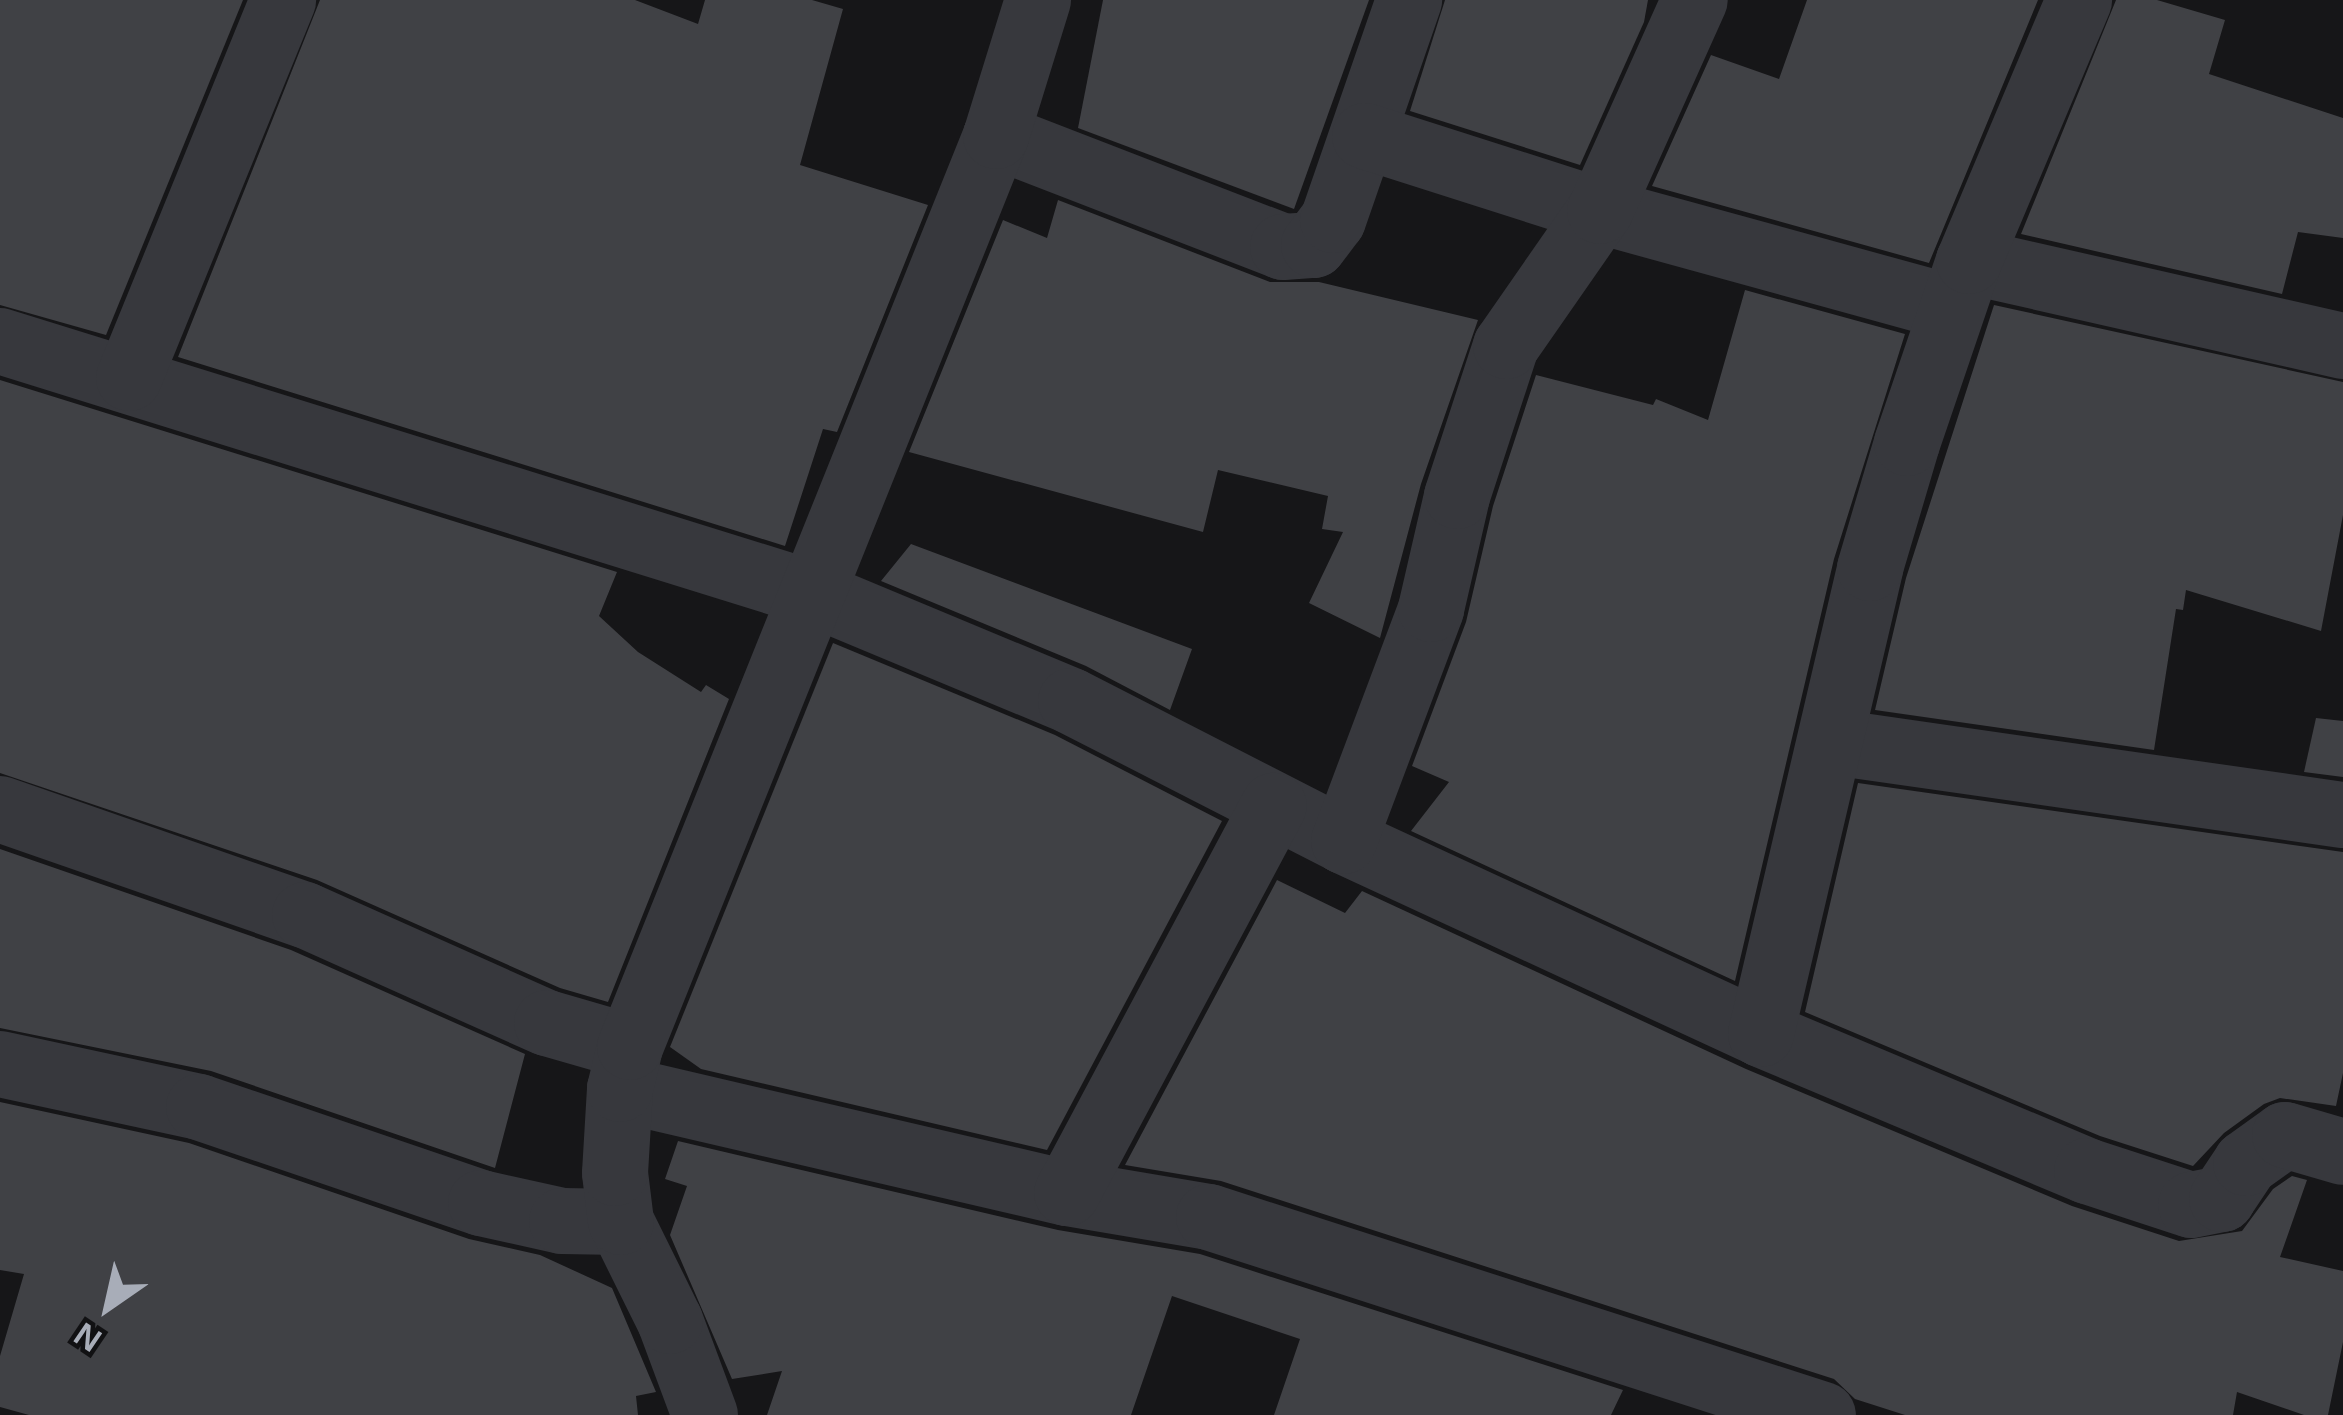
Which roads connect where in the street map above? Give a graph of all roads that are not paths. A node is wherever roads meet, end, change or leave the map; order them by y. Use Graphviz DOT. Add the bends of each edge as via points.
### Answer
graph roads {
  1 [pos="284,0"];
  2 [pos="1038,0"];
  3 [pos="1409,0"];
  4 [pos="1695,0"];
  5 [pos="2079,0"];
  6 [pos="996,136"];
  7 [pos="1364,136"];
  8 [pos="1600,211"];
  9 [pos="1960,285"];
  10 [pos="0,341"];
  11 [pos="2343,346"];
  12 [pos="129,379"];
  13 [pos="814,594"];
  14 [pos="1832,742"];
  15 [pos="1274,806"];
  16 [pos="0,809"];
  17 [pos="2343,815"];
  18 [pos="1344,841"];
  19 [pos="1762,1034"];
  20 [pos="0,1064"];
  21 [pos="625,1068"];
  22 [pos="2343,1152"];
  23 [pos="1066,1193"];
  24 [pos="621,1222"];
  25 [pos="705,1415"];
  26 [pos="1823,1415"];
  1 -- 12 [label="street"];
  2 -- 6 [label="street"];
  3 -- 7 [label="street"];
  4 -- 8 [label="street"];
  5 -- 9 [label="street"];
  6 -- 7 [label="street" via="1283,247 1314,245 1333,220"];
  6 -- 13 [label="street"];
  7 -- 8 [label="street"];
  8 -- 9 [label="street"];
  8 -- 18 [label="street" via="1506,346 1456,496 1431,608"];
  9 -- 11 [label="street"];
  9 -- 14 [label="street" via="1870,568"];
  10 -- 12 [label="street"];
  12 -- 13 [label="street"];
  13 -- 15 [label="street" via="1071,701"];
  13 -- 21 [label="street"];
  14 -- 17 [label="street"];
  14 -- 19 [label="street"];
  15 -- 18 [label="street"];
  15 -- 23 [label="street"];
  16 -- 21 [label="street" via="305,915"];
  18 -- 19 [label="street"];
  19 -- 22 [label="street" via="2087,1171 2191,1205 2222,1199 2246,1163 2285,1135"];
  20 -- 24 [label="street" via="199,1107 481,1202 562,1221"];
  21 -- 23 [label="street"];
  21 -- 24 [label="street" via="615,1173"];
  23 -- 26 [label="street" via="1209,1217"];
  24 -- 25 [label="street"];
}
